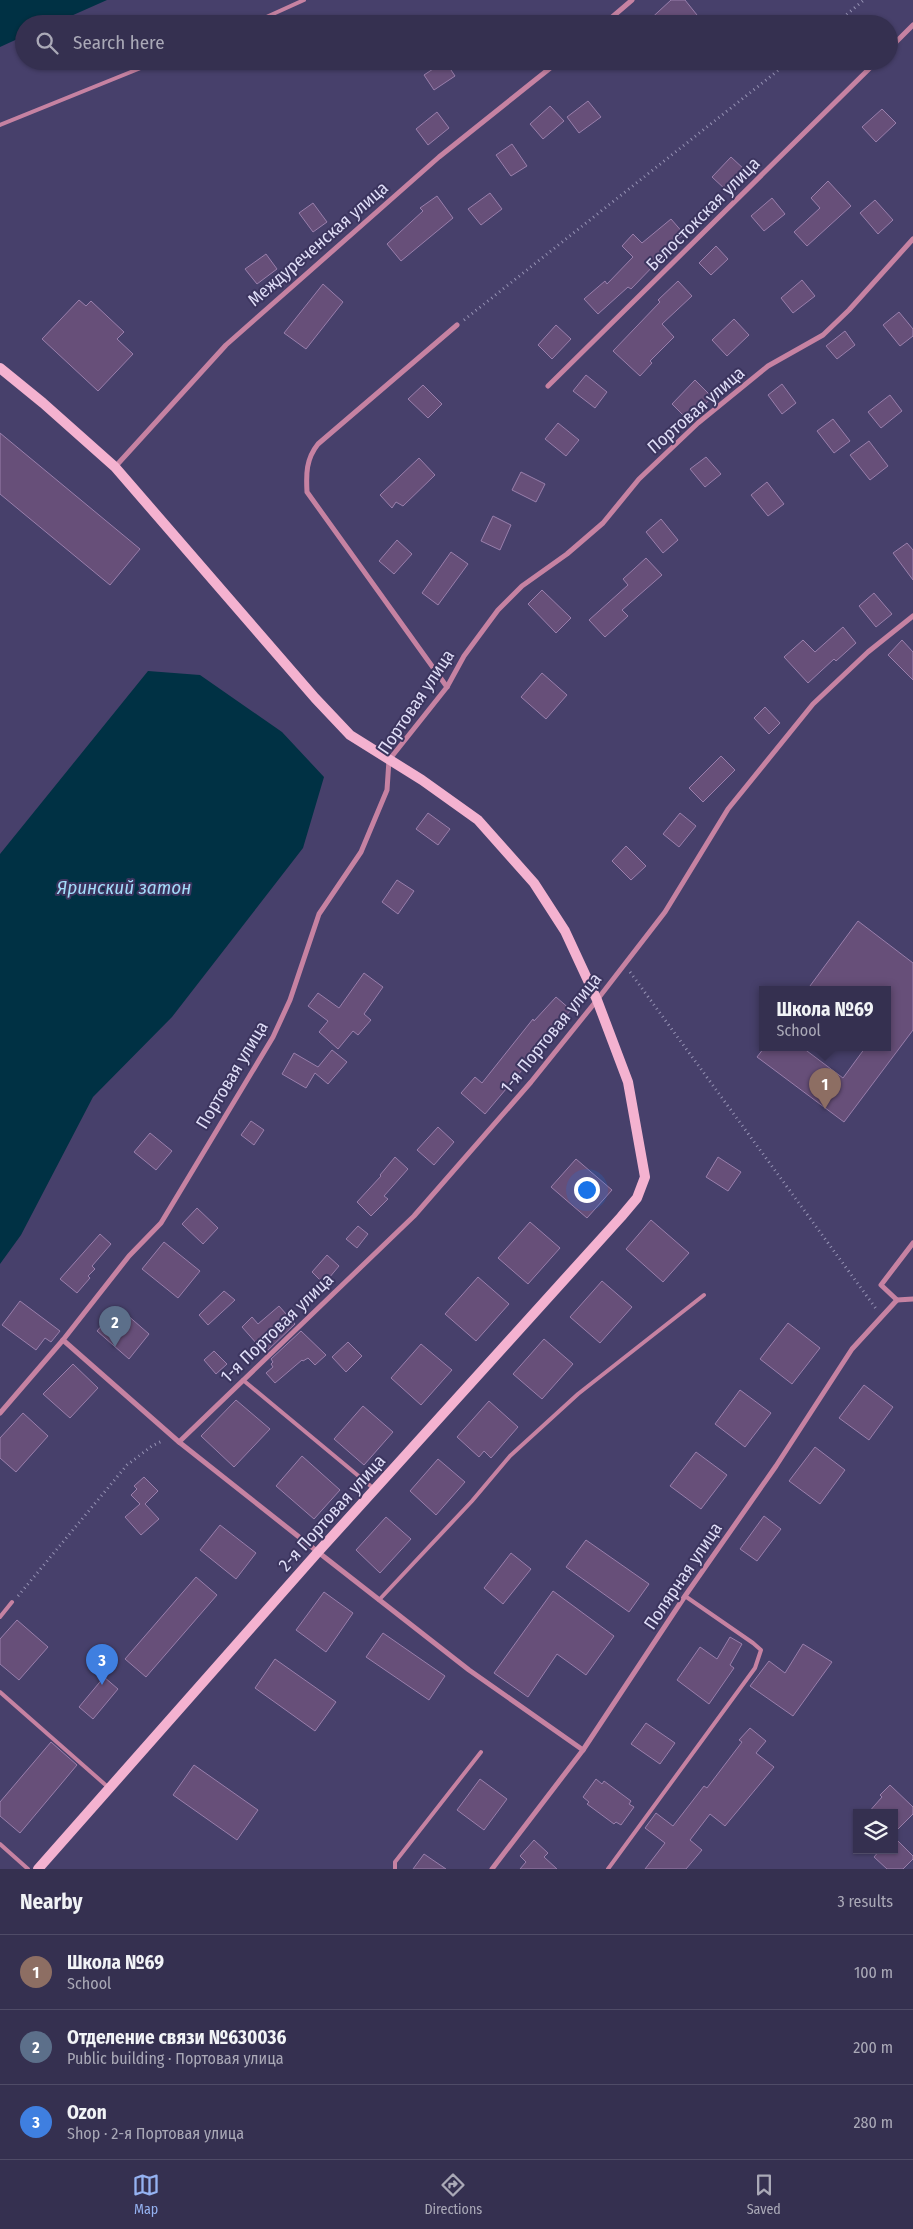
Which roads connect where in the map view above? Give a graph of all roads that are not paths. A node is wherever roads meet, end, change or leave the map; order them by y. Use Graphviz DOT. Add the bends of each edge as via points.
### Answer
graph roads {
  1 [pos="304,0"];
  2 [pos="632,0"];
  3 [pos="271,15"];
  4 [pos="614,15"];
  5 [pos="913,25"];
  6 [pos="898,40"];
  7 [pos="136,70"];
  8 [pos="548,70"];
  9 [pos="867,70"];
  10 [pos="0,125"];
  11 [pos="913,238"];
  12 [pos="457,325"];
  13 [pos="0,368"];
  14 [pos="548,386"];
  15 [pos="115,468"];
  16 [pos="913,616"];
  17 [pos="447,687"];
  18 [pos="389,760"];
  19 [pos="597,1000"];
  20 [pos="913,1244"];
  21 [pos="704,1295"];
  22 [pos="913,1299"];
  23 [pos="897,1300"];
  24 [pos="63,1340"];
  25 [pos="243,1380"];
  26 [pos="0,1414"];
  27 [pos="179,1442"];
  28 [pos="374,1490"];
  29 [pos="318,1552"];
  30 [pos="685,1596"];
  31 [pos="379,1600"];
  32 [pos="12,1602"];
  33 [pos="0,1617"];
  34 [pos="0,1692"];
  35 [pos="583,1750"];
  36 [pos="481,1752"];
  37 [pos="109,1788"];
  38 [pos="0,1844"];
  39 [pos="28,1869"];
  40 [pos="38,1869"];
  41 [pos="395,1869"];
  42 [pos="492,1869"];
  43 [pos="608,1869"];
  1 -- 3 [label="lane"];
  2 -- 4 [label="street"];
  5 -- 6 [label="street"];
  7 -- 10 [label="lane"];
  8 -- 15 [label="street, Междуреченская улица" via="438,158 232,338"];
  9 -- 14 [label="street, Белостокская улица"];
  11 -- 17 [label="street, Портовая улица" via="823,335 768,366 712,412 639,479 603,523 568,554 522,586 498,610 469,648"];
  12 -- 17 [label="street" via="318,444 311,453 306,472 307,492"];
  13 -- 15 [label="street"];
  15 -- 18 [label="street" via="315,698 350,735"];
  16 -- 19 [label="street, 1-я Портовая улица" via="868,652 813,704 728,808 665,912"];
  17 -- 18 [label="street, Портовая улица"];
  18 -- 19 [label="street" via="478,820 534,883 565,931"];
  18 -- 24 [label="street, Портовая улица" via="387,790 361,852 319,914 290,1000 273,1037 161,1223 129,1256"];
  19 -- 25 [label="street, 1-я Портовая улица" via="531,1082 414,1216"];
  19 -- 28 [label="street, 2-я Портовая улица" via="628,1082 645,1176 637,1198"];
  20 -- 23 [label="street" via="880,1285"];
  21 -- 31 [label="lane" via="578,1394 510,1456"];
  22 -- 23 [label="street"];
  23 -- 30 [label="street, Полярная улица" via="852,1349 776,1466"];
  24 -- 26 [label="street, Портовая улица"];
  24 -- 27 [label="street"];
  25 -- 27 [label="street, 1-я Портовая улица"];
  25 -- 28 [label="lane"];
  27 -- 29 [label="street"];
  28 -- 29 [label="street, 2-я Портовая улица"];
  29 -- 31 [label="street"];
  29 -- 37 [label="street, 2-я Портовая улица"];
  30 -- 35 [label="street, Полярная улица"];
  30 -- 43 [label="lane" via="753,1643 761,1650 760,1656 755,1668"];
  31 -- 35 [label="street" via="469,1670"];
  32 -- 33 [label="lane"];
  34 -- 37 [label="lane"];
  35 -- 42 [label="street, Полярная улица"];
  36 -- 41 [label="lane" via="395,1862"];
  37 -- 40 [label="street, 2-я Портовая улица"];
  38 -- 39 [label="lane"];
}
